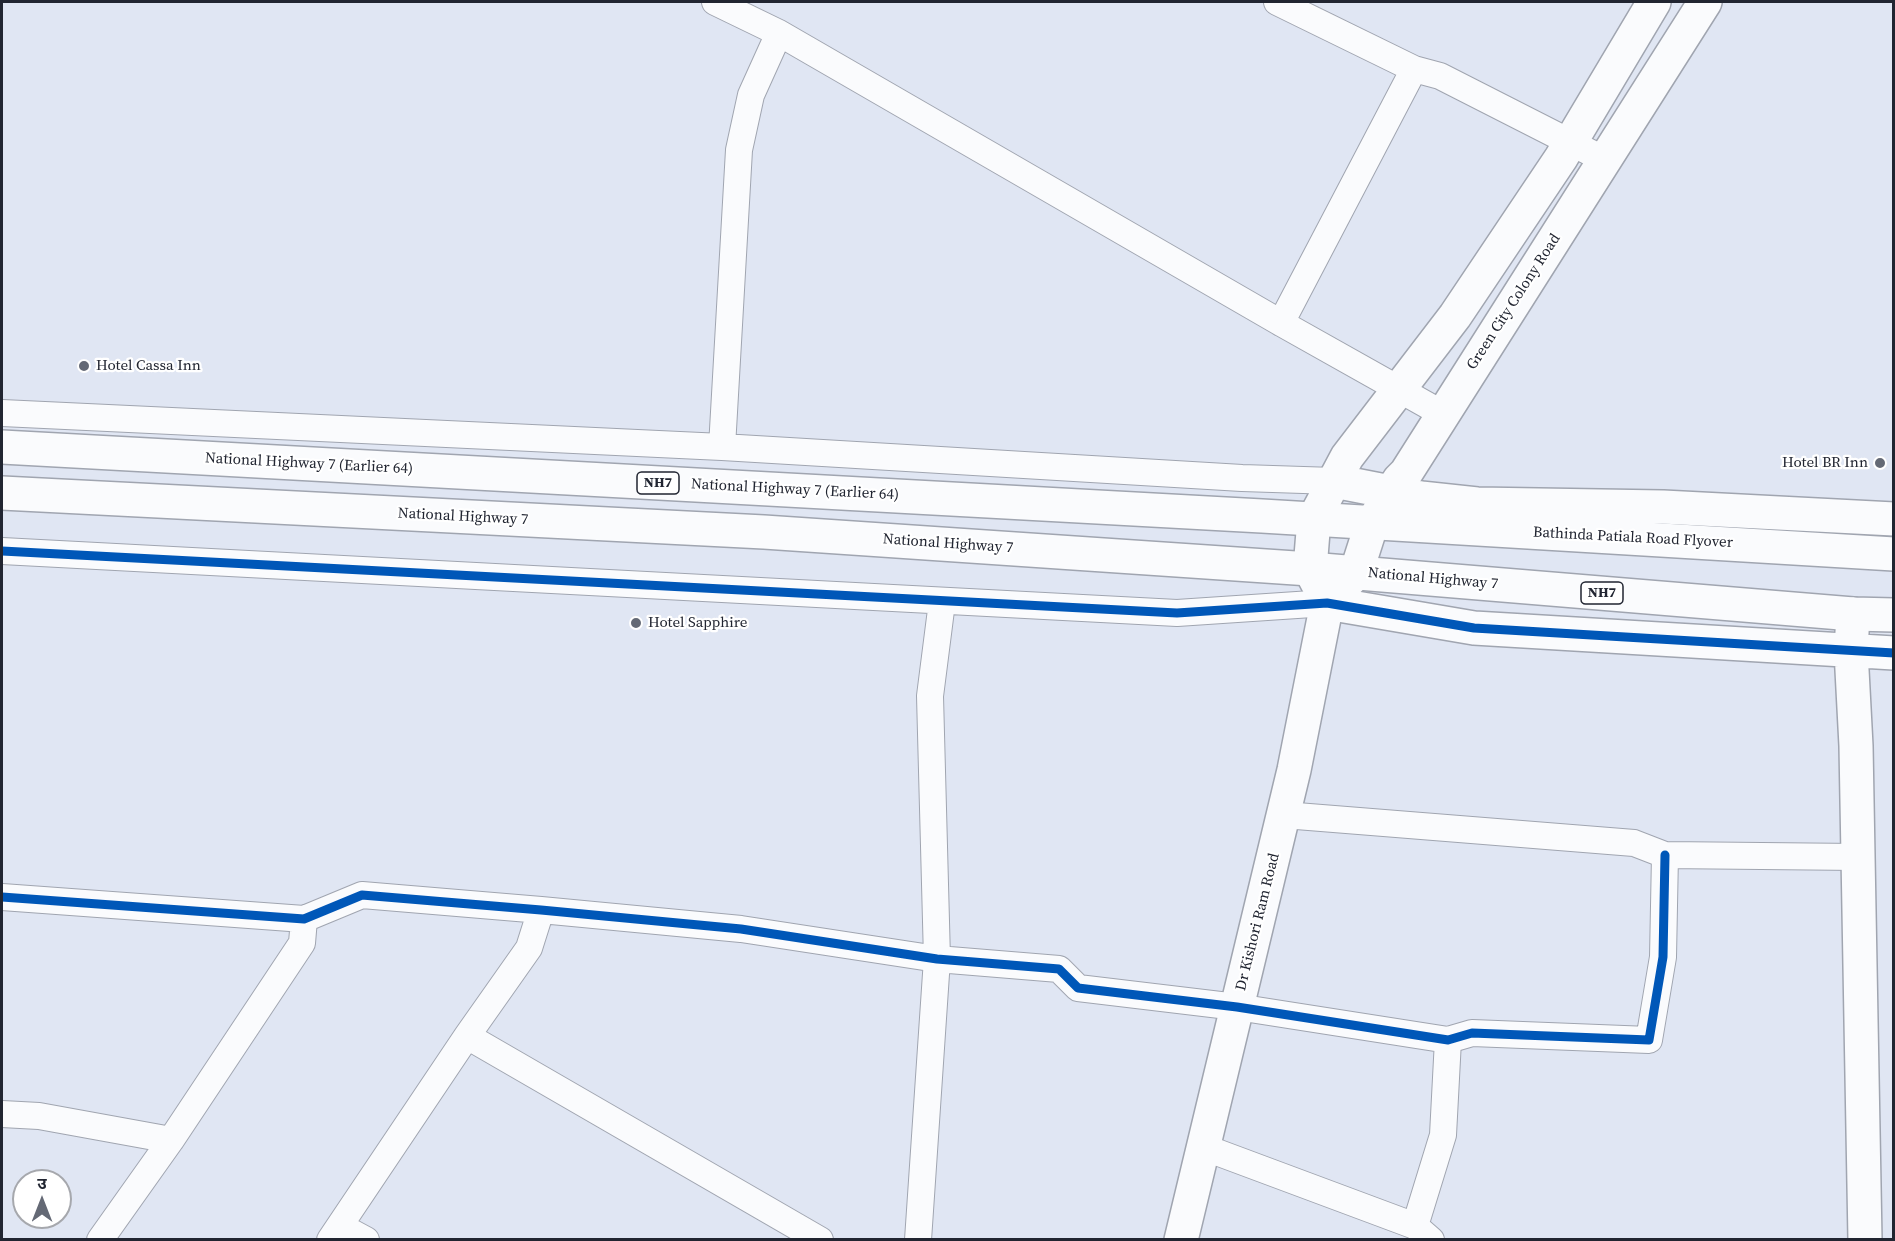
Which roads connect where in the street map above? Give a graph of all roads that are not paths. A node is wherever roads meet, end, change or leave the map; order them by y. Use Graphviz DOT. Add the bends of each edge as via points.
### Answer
graph roads {
  1 [pos="715,2"];
  2 [pos="1277,2"];
  3 [pos="1654,2"];
  4 [pos="1705,2"];
  5 [pos="779,33"];
  6 [pos="1414,69"];
  7 [pos="1571,142"];
  8 [pos="1605,160"];
  9 [pos="1281,323"];
  10 [pos="1399,389"];
  11 [pos="2,413"];
  12 [pos="1443,414"];
  13 [pos="2,447"];
  14 [pos="722,447"];
  15 [pos="1335,481"];
  16 [pos="1391,492"];
  17 [pos="2,493"];
  18 [pos="1314,519"];
  19 [pos="1893,519"];
  20 [pos="1372,523"];
  21 [pos="2,550"];
  22 [pos="1893,554"];
  23 [pos="1310,569"];
  24 [pos="1356,573"];
  25 [pos="942,602"];
  26 [pos="1327,603"];
  27 [pos="1852,614"];
  28 [pos="1893,615"];
  29 [pos="1851,651"];
  30 [pos="1893,653"];
  31 [pos="1284,815"];
  32 [pos="1665,855"];
  33 [pos="1858,857"];
  34 [pos="2,897"];
  35 [pos="541,910"];
  36 [pos="304,919"];
  37 [pos="937,959"];
  38 [pos="1237,1007"];
  39 [pos="467,1036"];
  40 [pos="1448,1040"];
  41 [pos="2,1114"];
  42 [pos="171,1140"];
  43 [pos="1203,1148"];
  44 [pos="335,1233"];
  45 [pos="1423,1233"];
  46 [pos="100,1239"];
  47 [pos="366,1239"];
  48 [pos="820,1239"];
  49 [pos="918,1239"];
  50 [pos="1181,1239"];
  51 [pos="1865,1239"];
  1 -- 5 [label="street"];
  2 -- 6 [label="street"];
  3 -- 7 [label="main road"];
  4 -- 8 [label="main road, Green City Colony Road"];
  5 -- 9 [label="street"];
  5 -- 14 [label="street" via="751,95 739,150"];
  6 -- 7 [label="street" via="1440,76"];
  6 -- 9 [label="street"];
  7 -- 8 [label="street"];
  7 -- 10 [label="main road" via="1455,316"];
  8 -- 12 [label="main road, Green City Colony Road"];
  9 -- 10 [label="street"];
  10 -- 12 [label="street"];
  10 -- 15 [label="main road" via="1347,457"];
  11 -- 14 [label="street"];
  12 -- 16 [label="main road, Green City Colony Road"];
  13 -- 18 [label="main road, National Highway 7 (Earlier 64) / NH7"];
  14 -- 15 [label="street"];
  15 -- 16 [label="main road"];
  15 -- 18 [label="main road"];
  16 -- 19 [label="main road" via="1477,504 1663,507"];
  16 -- 20 [label="main road, Green City Colony Road"];
  17 -- 23 [label="main road, National Highway 7 / NH7" via="752,531"];
  18 -- 20 [label="main road, National Highway 7 (Earlier 64) / NH7"];
  18 -- 23 [label="main road"];
  20 -- 22 [label="main road, Bathinda Patiala Road Flyover / NH7"];
  20 -- 24 [label="main road, Green City Colony Road"];
  21 -- 25 [label="street"];
  23 -- 24 [label="main road, National Highway 7 / NH7"];
  23 -- 26 [label="main road"];
  24 -- 26 [label="main road, Green City Colony Road"];
  24 -- 27 [label="main road, National Highway 7 / NH7"];
  25 -- 26 [label="street" via="1177,614"];
  25 -- 37 [label="street" via="930,696"];
  26 -- 29 [label="main road" via="1474,628"];
  26 -- 31 [label="main road, Dr Kishori Ram Road"];
  27 -- 28 [label="main road, National Highway 7 / NH7"];
  27 -- 29 [label="main road"];
  29 -- 30 [label="main road"];
  29 -- 33 [label="main road"];
  31 -- 32 [label="street" via="1634,843"];
  31 -- 38 [label="main road, Dr Kishori Ram Road"];
  32 -- 33 [label="street"];
  32 -- 40 [label="street" via="1663,957 1649,1040 1472,1033"];
  33 -- 51 [label="main road"];
  34 -- 36 [label="street"];
  35 -- 36 [label="street" via="362,895"];
  35 -- 37 [label="street" via="741,929"];
  35 -- 39 [label="street" via="529,948"];
  36 -- 42 [label="street" via="302,943"];
  37 -- 38 [label="street" via="1059,969 1078,988"];
  37 -- 49 [label="street"];
  38 -- 40 [label="street"];
  38 -- 43 [label="main road, Dr Kishori Ram Road"];
  39 -- 44 [label="street"];
  39 -- 48 [label="street"];
  40 -- 45 [label="street" via="1443,1135"];
  41 -- 42 [label="street" via="39,1116"];
  42 -- 46 [label="street"];
  43 -- 45 [label="street"];
  43 -- 50 [label="main road, Dr Kishori Ram Road"];
  44 -- 47 [label="street"];
}
